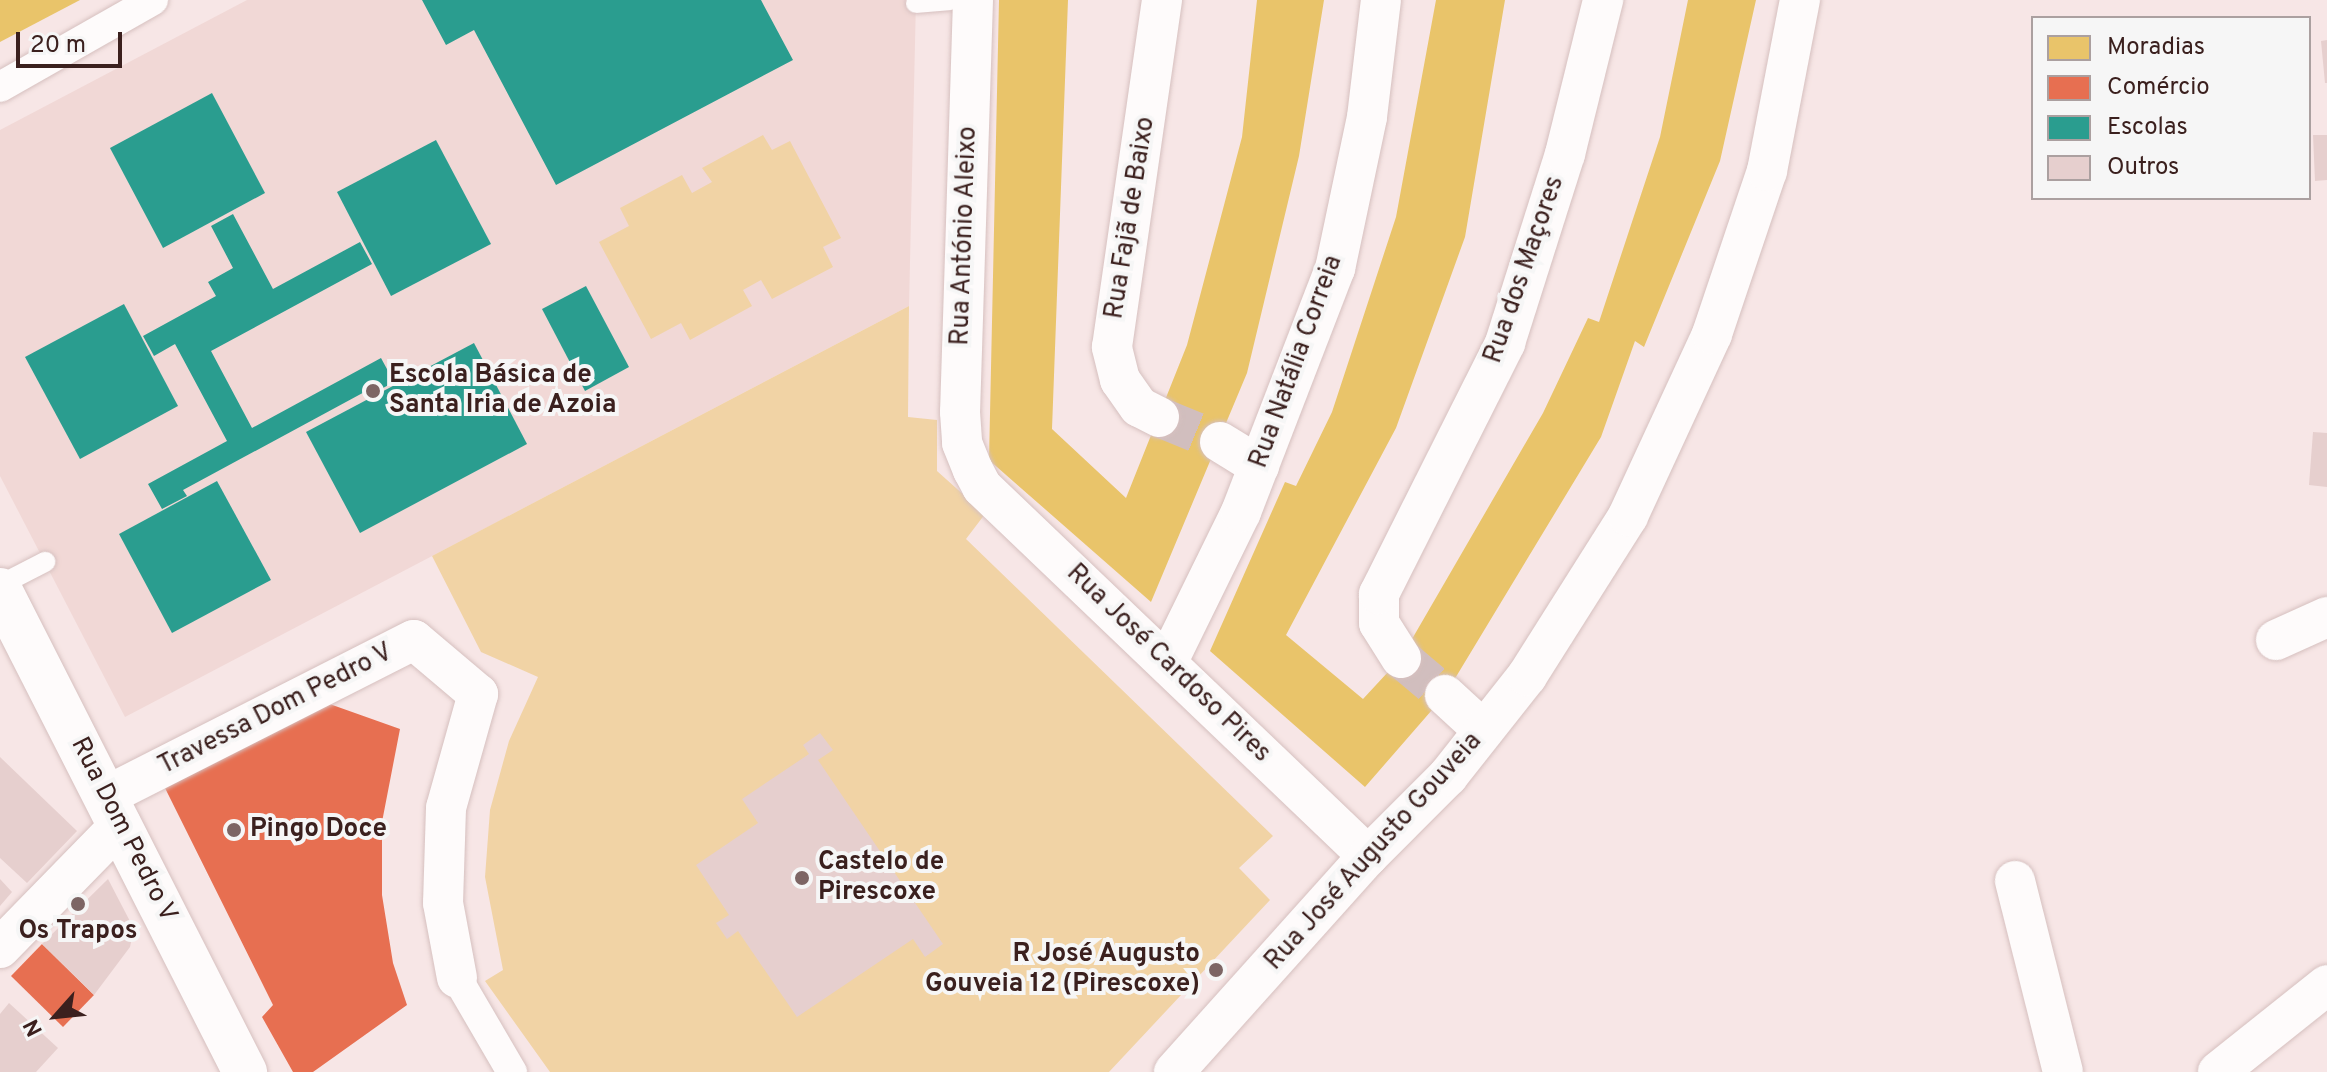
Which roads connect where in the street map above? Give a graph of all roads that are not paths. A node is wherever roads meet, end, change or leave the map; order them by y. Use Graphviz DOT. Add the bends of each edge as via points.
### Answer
graph roads {
  1 [pos="153,0"];
  2 [pos="950,0"];
  3 [pos="973,0"];
  4 [pos="1162,0"];
  5 [pos="1381,0"];
  6 [pos="1603,0"];
  7 [pos="1800,0"];
  8 [pos="916,3"];
  9 [pos="0,87"];
  10 [pos="1159,417"];
  11 [pos="1220,442"];
  12 [pos="1259,466"];
  13 [pos="973,470"];
  14 [pos="45,562"];
  15 [pos="0,588"];
  16 [pos="2327,617"];
  17 [pos="2276,640"];
  18 [pos="1401,658"];
  19 [pos="1168,661"];
  20 [pos="1445,695"];
  21 [pos="1483,730"];
  22 [pos="114,810"];
  23 [pos="1368,856"];
  24 [pos="2015,881"];
  25 [pos="0,948"];
  26 [pos="457,978"];
  27 [pos="2327,985"];
  28 [pos="245,1072"];
  29 [pos="512,1072"];
  30 [pos="1174,1072"];
  31 [pos="2063,1072"];
  32 [pos="2218,1072"];
  1 -- 9 [label="street"];
  2 -- 8 [label="lane"];
  3 -- 13 [label="street, Rua António Aleixo" via="960,412 962,443"];
  4 -- 10 [label="street, Rua Fajã de Baixo" via="1112,347 1120,380 1139,407"];
  5 -- 12 [label="street, Rua Natália Correia" via="1367,117 1335,269"];
  6 -- 18 [label="street, Rua dos Maçores" via="1565,154 1505,343 1379,594 1379,623"];
  7 -- 21 [label="street, Rua José Augusto Gouveia" via="1767,171 1712,334 1628,516 1527,676"];
  11 -- 12 [label="street"];
  12 -- 19 [label="street, Rua Natália Correia"];
  13 -- 19 [label="street, Rua José Cardoso Pires" via="982,487"];
  14 -- 15 [label="lane"];
  15 -- 22 [label="street, Rua Dom Pedro V"];
  16 -- 17 [label="street"];
  19 -- 23 [label="street, Rua José Cardoso Pires"];
  20 -- 21 [label="street"];
  21 -- 23 [label="street, Rua José Augusto Gouveia" via="1448,776"];
  22 -- 25 [label="street"];
  22 -- 26 [label="street, Travessa Dom Pedro V" via="414,640 478,694 446,808 443,903"];
  22 -- 28 [label="street, Rua Dom Pedro V"];
  23 -- 30 [label="street, Rua José Augusto Gouveia"];
  24 -- 31 [label="street"];
  26 -- 29 [label="street"];
  27 -- 32 [label="street"];
}
